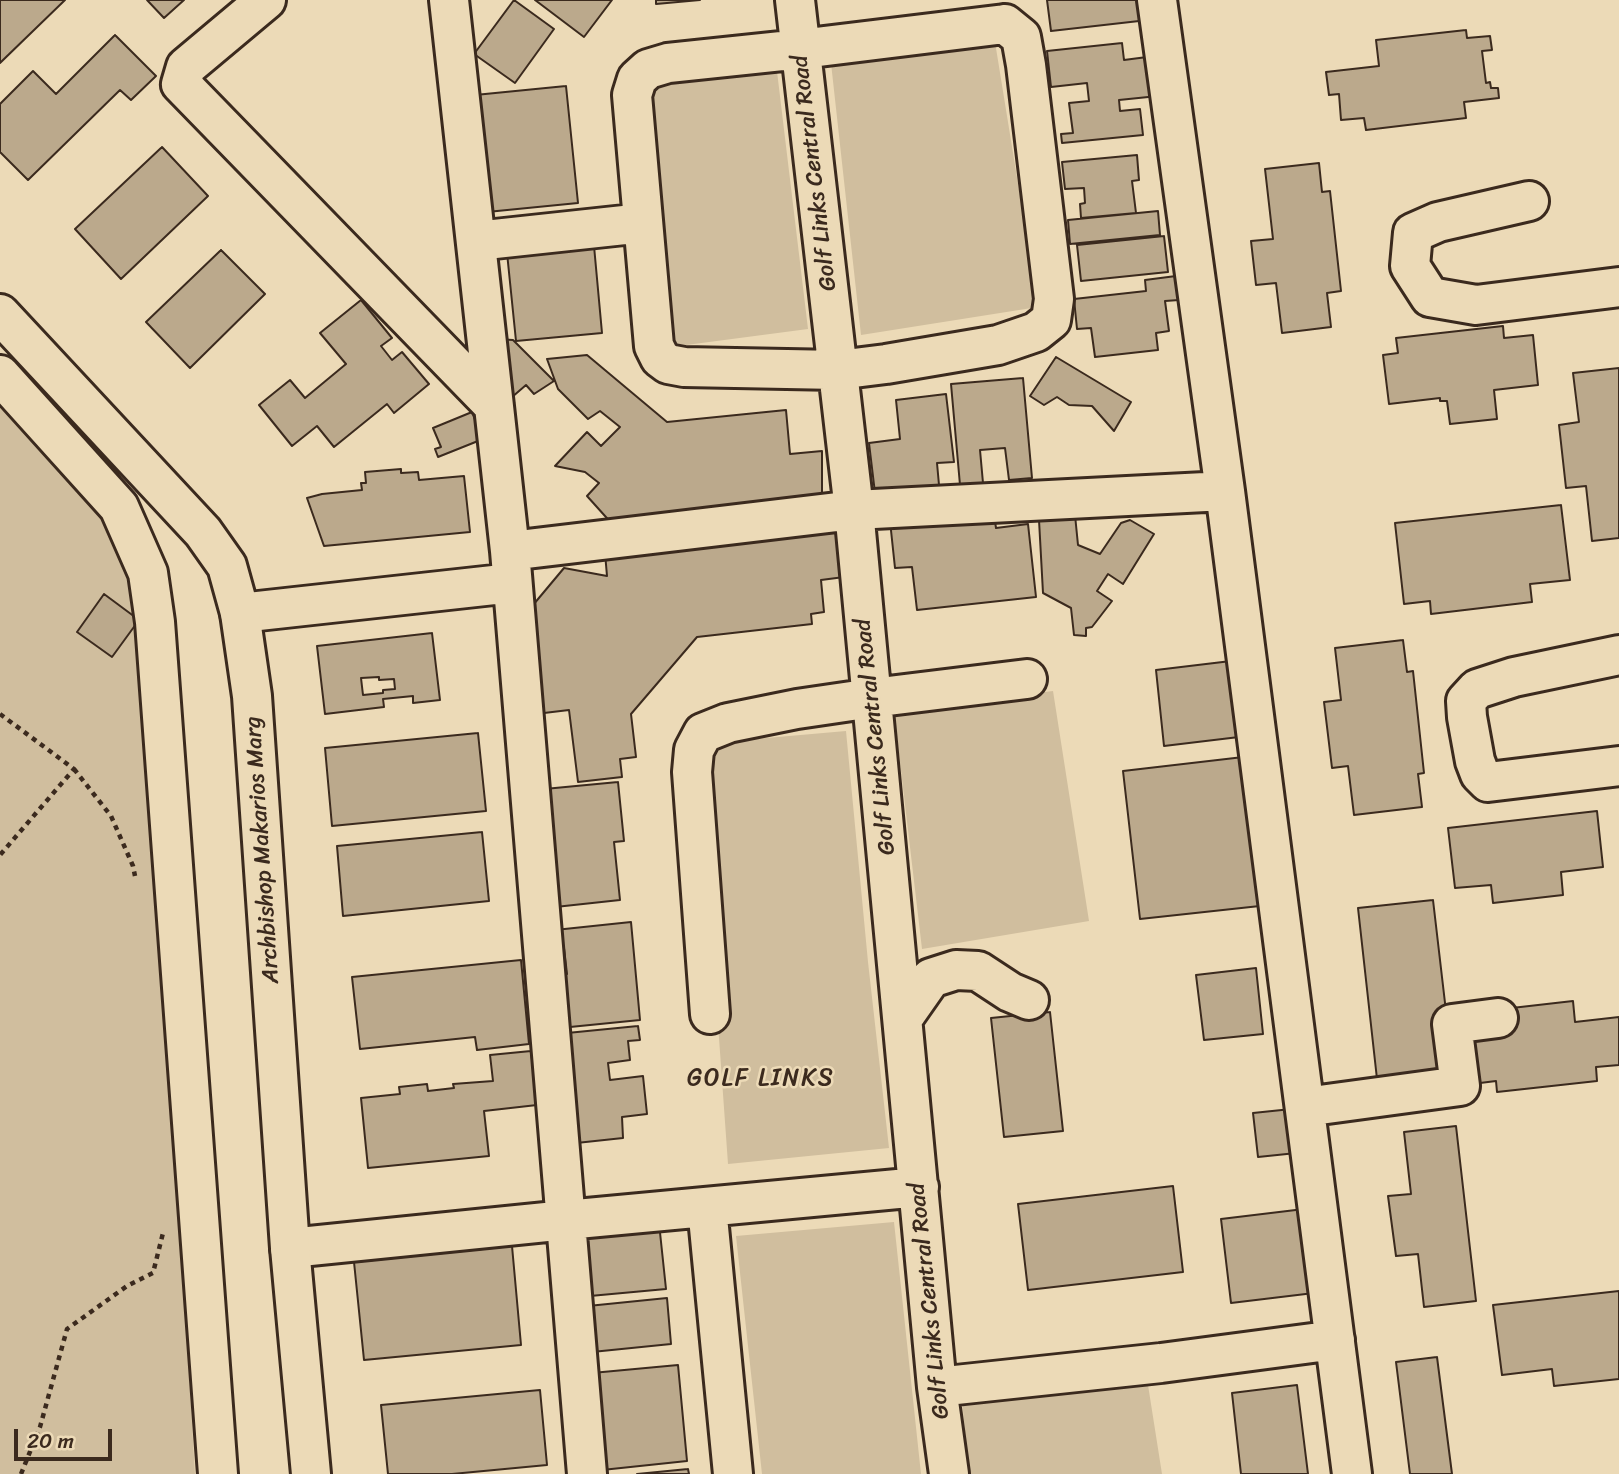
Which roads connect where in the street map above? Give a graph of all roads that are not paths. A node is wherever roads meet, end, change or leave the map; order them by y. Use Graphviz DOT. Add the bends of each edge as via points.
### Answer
graph roads {
  1 [pos="266,0"];
  2 [pos="449,0"];
  3 [pos="796,0"];
  4 [pos="1157,0"];
  5 [pos="801,49"];
  6 [pos="1529,201"];
  7 [pos="643,223"];
  8 [pos="476,241"];
  9 [pos="1619,287"];
  10 [pos="0,314"];
  11 [pos="838,370"];
  12 [pos="0,375"];
  13 [pos="494,406"];
  14 [pos="1225,491"];
  15 [pos="854,510"];
  16 [pos="511,567"];
  17 [pos="240,613"];
  18 [pos="1619,655"];
  19 [pos="1027,679"];
  20 [pos="872,698"];
  21 [pos="1619,766"];
  22 [pos="1029,1000"];
  23 [pos="709,1014"];
  24 [pos="903,1018"];
  25 [pos="1498,1018"];
  26 [pos="1305,1107"];
  27 [pos="919,1187"];
  28 [pos="707,1207"];
  29 [pos="566,1220"];
  30 [pos="290,1248"];
  31 [pos="1335,1340"];
  32 [pos="937,1387"];
  33 [pos="218,1474"];
  34 [pos="311,1474"];
  35 [pos="587,1474"];
  36 [pos="733,1474"];
  37 [pos="948,1474"];
  38 [pos="1352,1474"];
  1 -- 13 [label="street" via="186,67 181,84"];
  2 -- 8 [label="street"];
  3 -- 5 [label="street, Golf Links Central Road"];
  4 -- 14 [label="street"];
  5 -- 7 [label="street" via="668,63 648,69 637,79 632,95"];
  5 -- 11 [label="street, Golf Links Central Road"];
  5 -- 11 [label="street" via="1005,24 1013,30 1021,37 1047,237 1053,309 1051,320 1036,332 998,345"];
  6 -- 9 [label="street" via="1438,222 1413,233 1410,266 1430,297 1476,305"];
  7 -- 8 [label="street"];
  7 -- 11 [label="street" via="654,346 660,358 684,367"];
  8 -- 13 [label="street"];
  10 -- 17 [label="street, Archbishop Makarios Marg" via="203,532 227,566"];
  11 -- 15 [label="street, Golf Links Central Road"];
  12 -- 33 [label="street" via="119,507 148,573"];
  13 -- 16 [label="street"];
  14 -- 15 [label="street"];
  14 -- 26 [label="street"];
  15 -- 16 [label="street"];
  15 -- 20 [label="street, Golf Links Central Road"];
  16 -- 17 [label="street"];
  16 -- 29 [label="street"];
  17 -- 30 [label="street, Archbishop Makarios Marg" via="252,696"];
  18 -- 21 [label="street" via="1514,677 1477,689 1466,701 1475,761 1488,782"];
  19 -- 20 [label="street"];
  20 -- 23 [label="street" via="728,723 703,733 694,750"];
  20 -- 24 [label="street, Golf Links Central Road"];
  22 -- 24 [label="street" via="978,971 956,970 931,978"];
  24 -- 27 [label="street, Golf Links Central Road"];
  25 -- 26 [label="street" via="1452,1024 1460,1086"];
  26 -- 31 [label="street"];
  27 -- 28 [label="street"];
  27 -- 32 [label="street, Golf Links Central Road"];
  28 -- 29 [label="street"];
  28 -- 36 [label="street"];
  29 -- 30 [label="street"];
  29 -- 35 [label="street"];
  30 -- 34 [label="street, Archbishop Makarios Marg"];
  31 -- 32 [label="street"];
  31 -- 38 [label="street"];
  32 -- 37 [label="street, Golf Links Central Road"];
}
